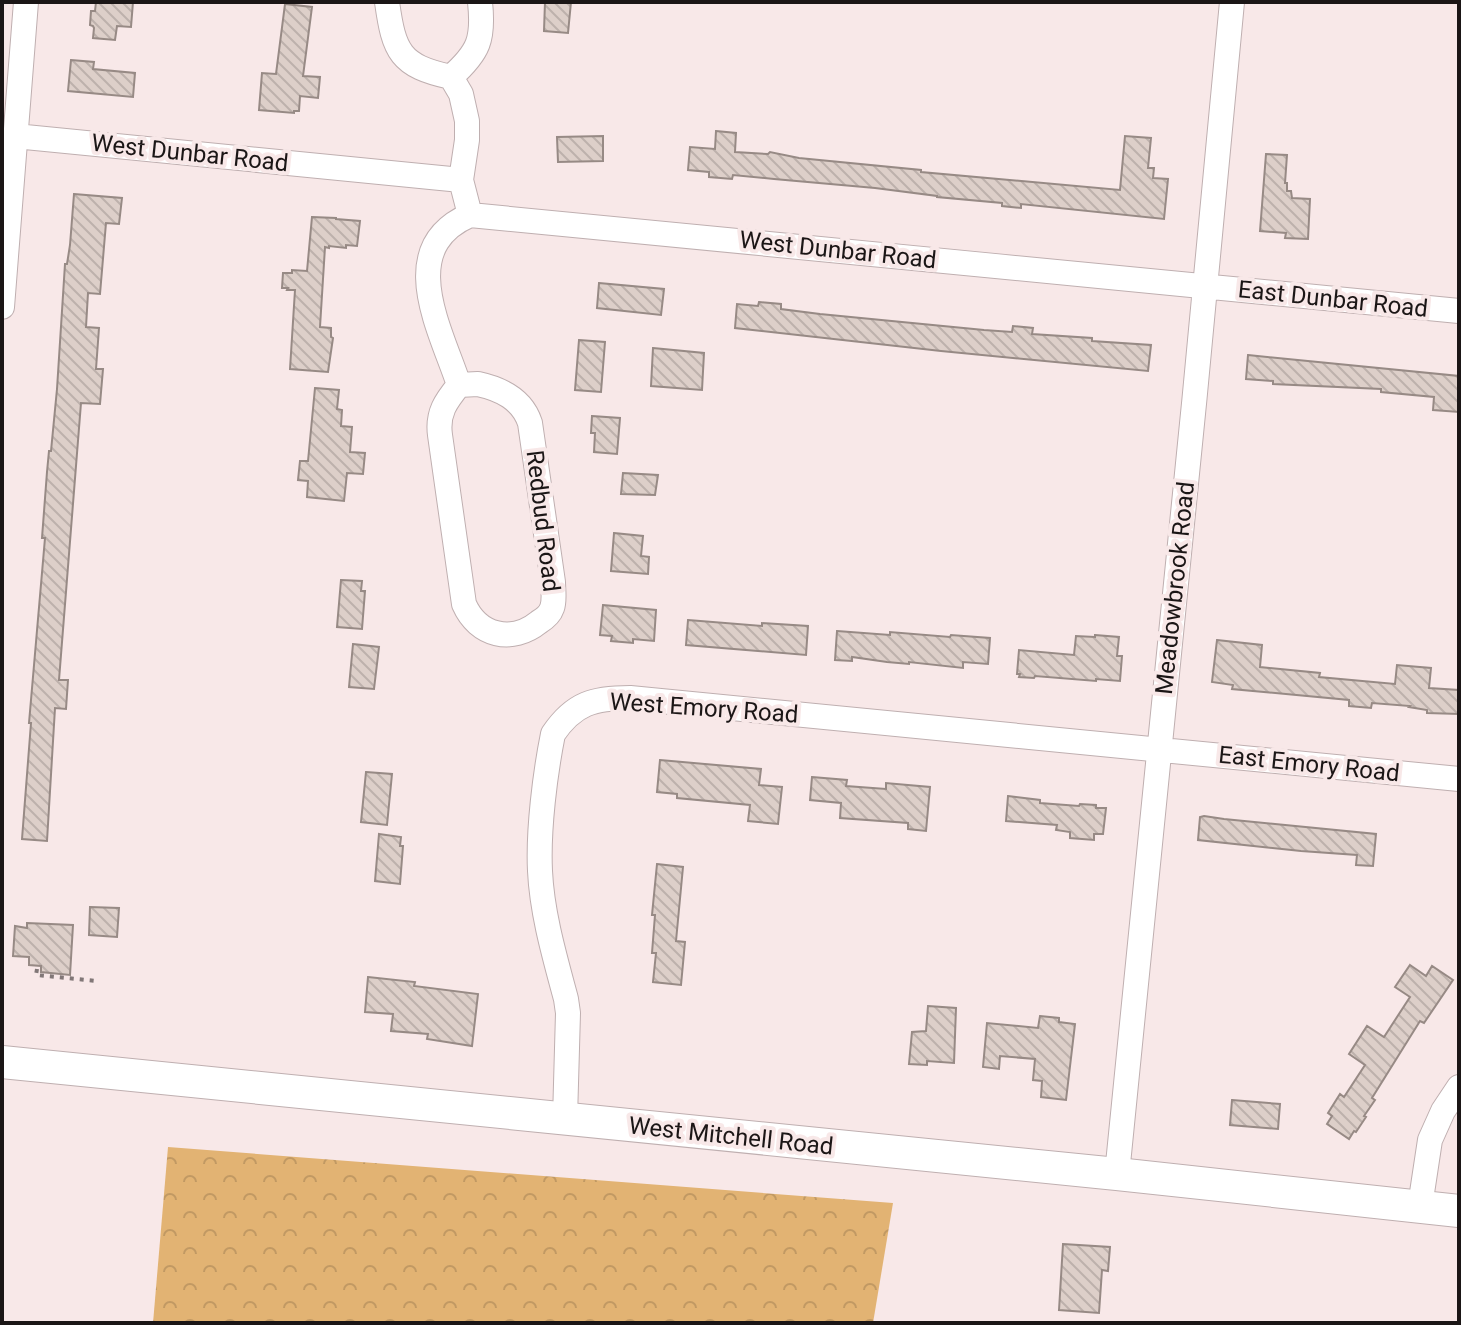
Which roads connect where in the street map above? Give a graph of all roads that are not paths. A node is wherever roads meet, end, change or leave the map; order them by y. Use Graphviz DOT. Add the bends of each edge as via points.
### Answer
graph roads {
  1 [pos="26,2"];
  2 [pos="387,2"];
  3 [pos="480,2"];
  4 [pos="1232,2"];
  5 [pos="451,77"];
  6 [pos="15,136"];
  7 [pos="461,180"];
  8 [pos="470,215"];
  9 [pos="1207,286"];
  10 [pos="2,307"];
  11 [pos="1459,311"];
  12 [pos="459,385"];
  13 [pos="1158,749"];
  14 [pos="1459,779"];
  15 [pos="2,1062"];
  16 [pos="1459,1087"];
  17 [pos="565,1119"];
  18 [pos="1117,1174"];
  19 [pos="1420,1206"];
  20 [pos="1459,1211"];
  1 -- 6 [label="street"];
  2 -- 5 [label="street" via="393,37 408,62"];
  3 -- 5 [label="street" via="478,43"];
  4 -- 9 [label="street, Meadowbrook Road"];
  5 -- 7 [label="street" via="467,121"];
  6 -- 7 [label="street, West Dunbar Road"];
  6 -- 10 [label="street"];
  7 -- 8 [label="street"];
  8 -- 9 [label="street, West Dunbar Road"];
  8 -- 12 [label="street" via="441,235 428,274 432,309"];
  9 -- 11 [label="street, East Dunbar Road"];
  9 -- 13 [label="street, Meadowbrook Road"];
  12 -- 12 [label="street, Redbud Road" via="442,409 439,426 464,604 488,630 525,632 545,618 554,599 530,423 519,403 499,390"];
  13 -- 14 [label="street, East Emory Road"];
  13 -- 17 [label="street, West Emory Road" via="630,698 607,698 578,708 553,734 540,843 544,907 568,1013"];
  13 -- 18 [label="street, Meadowbrook Road"];
  15 -- 17 [label="main road, West Mitchell Road"];
  16 -- 19 [label="street" via="1430,1140"];
  17 -- 18 [label="main road, West Mitchell Road"];
  18 -- 19 [label="main road, West Mitchell Road"];
  19 -- 20 [label="main road, West Mitchell Road"];
}
